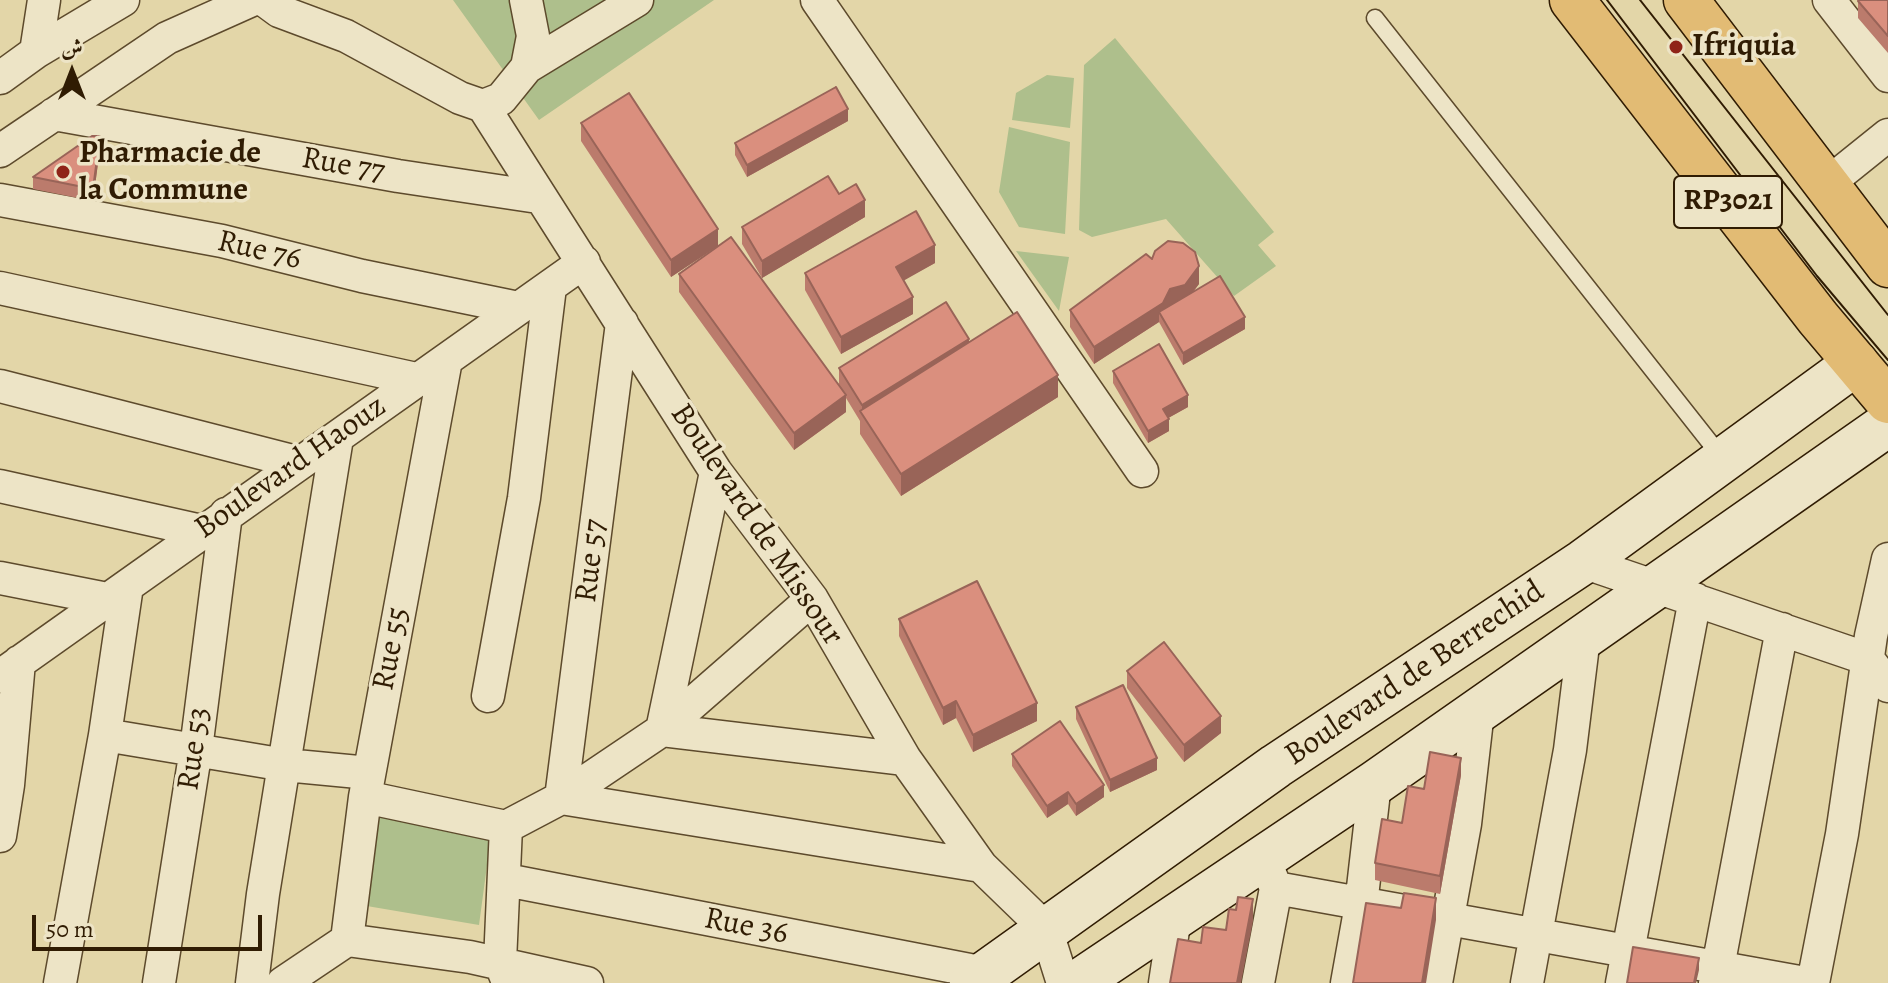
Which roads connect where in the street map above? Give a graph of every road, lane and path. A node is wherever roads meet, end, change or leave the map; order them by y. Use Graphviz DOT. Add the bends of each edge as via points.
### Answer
graph roads {
  1 [pos="44,0"];
  2 [pos="123,0"];
  3 [pos="252,0"];
  4 [pos="264,0"];
  5 [pos="526,0"];
  6 [pos="637,0"];
  7 [pos="817,0"];
  8 [pos="1572,0"];
  9 [pos="1686,0"];
  10 [pos="1829,0"];
  11 [pos="1375,18"];
  12 [pos="36,52"];
  13 [pos="527,67"];
  14 [pos="1888,76"];
  15 [pos="0,78"];
  16 [pos="483,106"];
  17 [pos="54,114"];
  18 [pos="1888,135"];
  19 [pos="0,151"];
  20 [pos="1827,184"];
  21 [pos="538,197"];
  22 [pos="0,200"];
  23 [pos="584,262"];
  24 [pos="1888,265"];
  25 [pos="550,287"];
  26 [pos="0,288"];
  27 [pos="518,308"];
  28 [pos="622,323"];
  29 [pos="446,360"];
  30 [pos="1856,363"];
  31 [pos="416,379"];
  32 [pos="0,386"];
  33 [pos="1888,401"];
  34 [pos="1888,424"];
  35 [pos="337,438"];
  36 [pos="1723,459"];
  37 [pos="300,463"];
  38 [pos="1142,471"];
  39 [pos="716,472"];
  40 [pos="0,486"];
  41 [pos="214,522"];
  42 [pos="1888,559"];
  43 [pos="1583,562"];
  44 [pos="0,578"];
  45 [pos="117,592"];
  46 [pos="1676,593"];
  47 [pos="812,599"];
  48 [pos="1782,629"];
  49 [pos="1584,637"];
  50 [pos="1876,645"];
  51 [pos="9,669"];
  52 [pos="1888,686"];
  53 [pos="488,696"];
  54 [pos="1478,711"];
  55 [pos="662,730"];
  56 [pos="105,735"];
  57 [pos="196,749"];
  58 [pos="905,759"];
  59 [pos="285,765"];
  60 [pos="1375,783"];
  61 [pos="367,785"];
  62 [pos="561,798"];
  63 [pos="506,827"];
  64 [pos="0,836"];
  65 [pos="981,866"];
  66 [pos="1270,873"];
  67 [pos="506,880"];
  68 [pos="1361,905"];
  69 [pos="1175,917"];
  70 [pos="1446,920"];
  71 [pos="1046,929"];
  72 [pos="1536,937"];
  73 [pos="347,940"];
  74 [pos="1627,951"];
  75 [pos="504,973"];
  76 [pos="1716,976"];
  77 [pos="979,978"];
  78 [pos="60,983"];
  79 [pos="159,983"];
  80 [pos="252,983"];
  81 [pos="283,983"];
  82 [pos="587,983"];
  83 [pos="1063,983"];
  84 [pos="1077,983"];
  85 [pos="1165,983"];
  86 [pos="1258,983"];
  87 [pos="1347,983"];
  88 [pos="1436,983"];
  89 [pos="1527,983"];
  90 [pos="1622,983"];
  91 [pos="1805,983"];
  92 [pos="1813,983"];
  1 -- 12 [label="street"];
  2 -- 12 [label="street"];
  3 -- 17 [label="street" via="167,38"];
  4 -- 16 [label="street"];
  5 -- 13 [label="street" via="533,36"];
  6 -- 13 [label="street"];
  7 -- 38 [label="street"];
  8 -- 30 [label="main road, RP3021"];
  9 -- 20 [label="main road, RP3021"];
  10 -- 14 [label="street"];
  11 -- 36 [label="lane"];
  12 -- 15 [label="street"];
  13 -- 16 [label="street" via="501,99"];
  16 -- 21 [label="street, Boulevard de Missour"];
  17 -- 19 [label="street"];
  17 -- 21 [label="street, Rue 77"];
  18 -- 20 [label="street"];
  20 -- 24 [label="main road, RP3021"];
  21 -- 23 [label="street, Boulevard de Missour"];
  22 -- 27 [label="street, Rue 76" via="222,241"];
  23 -- 25 [label="street, Boulevard Haouz"];
  23 -- 28 [label="street, Boulevard de Missour"];
  25 -- 27 [label="street, Boulevard Haouz"];
  25 -- 53 [label="street" via="524,498"];
  26 -- 31 [label="street"];
  27 -- 29 [label="street, Boulevard Haouz"];
  28 -- 39 [label="street, Boulevard de Missour"];
  28 -- 62 [label="street, Rue 57"];
  29 -- 31 [label="street, Boulevard Haouz"];
  29 -- 61 [label="street, Rue 55"];
  30 -- 33 [label="main road, RP3021"];
  30 -- 36 [label="street, Boulevard de Berrechid"];
  31 -- 35 [label="street, Boulevard Haouz"];
  32 -- 37 [label="street"];
  34 -- 46 [label="street, Boulevard de Berrechid"];
  35 -- 37 [label="street, Boulevard Haouz"];
  35 -- 59 [label="street"];
  36 -- 43 [label="street, Boulevard de Berrechid"];
  37 -- 41 [label="street, Boulevard Haouz"];
  39 -- 47 [label="street, Boulevard de Missour"];
  39 -- 55 [label="street"];
  40 -- 41 [label="street"];
  41 -- 45 [label="street, Boulevard Haouz"];
  41 -- 57 [label="street, Rue 53"];
  42 -- 50 [label="street"];
  43 -- 46 [label="street"];
  43 -- 71 [label="street, Boulevard de Berrechid" via="1276,766"];
  44 -- 45 [label="street"];
  45 -- 51 [label="street, Boulevard Haouz"];
  45 -- 56 [label="street"];
  46 -- 48 [label="street"];
  46 -- 49 [label="street, Boulevard de Berrechid"];
  46 -- 74 [label="street"];
  47 -- 55 [label="street"];
  47 -- 58 [label="street, Boulevard de Missour"];
  48 -- 50 [label="street"];
  48 -- 76 [label="street"];
  49 -- 54 [label="street, Boulevard de Berrechid"];
  49 -- 72 [label="street" via="1570,750"];
  50 -- 52 [label="street"];
  50 -- 92 [label="street"];
  51 -- 64 [label="street" via="8,785"];
  54 -- 60 [label="street, Boulevard de Berrechid"];
  54 -- 70 [label="street" via="1465,824"];
  55 -- 58 [label="street"];
  55 -- 62 [label="street"];
  56 -- 57 [label="street"];
  56 -- 78 [label="street"];
  57 -- 59 [label="street"];
  57 -- 79 [label="street, Rue 53"];
  58 -- 65 [label="street, Boulevard de Missour"];
  59 -- 61 [label="street"];
  59 -- 80 [label="street"];
  60 -- 66 [label="street, Boulevard de Berrechid"];
  60 -- 68 [label="street"];
  61 -- 63 [label="street"];
  61 -- 73 [label="street, Rue 55"];
  62 -- 63 [label="street"];
  62 -- 65 [label="street"];
  63 -- 67 [label="street"];
  65 -- 71 [label="street, Boulevard de Missour"];
  66 -- 68 [label="street"];
  66 -- 69 [label="street, Boulevard de Berrechid"];
  66 -- 86 [label="street"];
  67 -- 75 [label="street"];
  67 -- 77 [label="street, Rue 36"];
  68 -- 70 [label="street"];
  68 -- 87 [label="street"];
  69 -- 84 [label="street, Boulevard de Berrechid"];
  69 -- 85 [label="street"];
  70 -- 72 [label="street"];
  70 -- 88 [label="street"];
  71 -- 77 [label="street, Boulevard de Berrechid"];
  71 -- 83 [label="street"];
  72 -- 74 [label="street"];
  72 -- 89 [label="street"];
  73 -- 75 [label="street"];
  73 -- 81 [label="street"];
  74 -- 76 [label="street"];
  74 -- 90 [label="street"];
  75 -- 82 [label="street"];
  76 -- 91 [label="street"];
}
